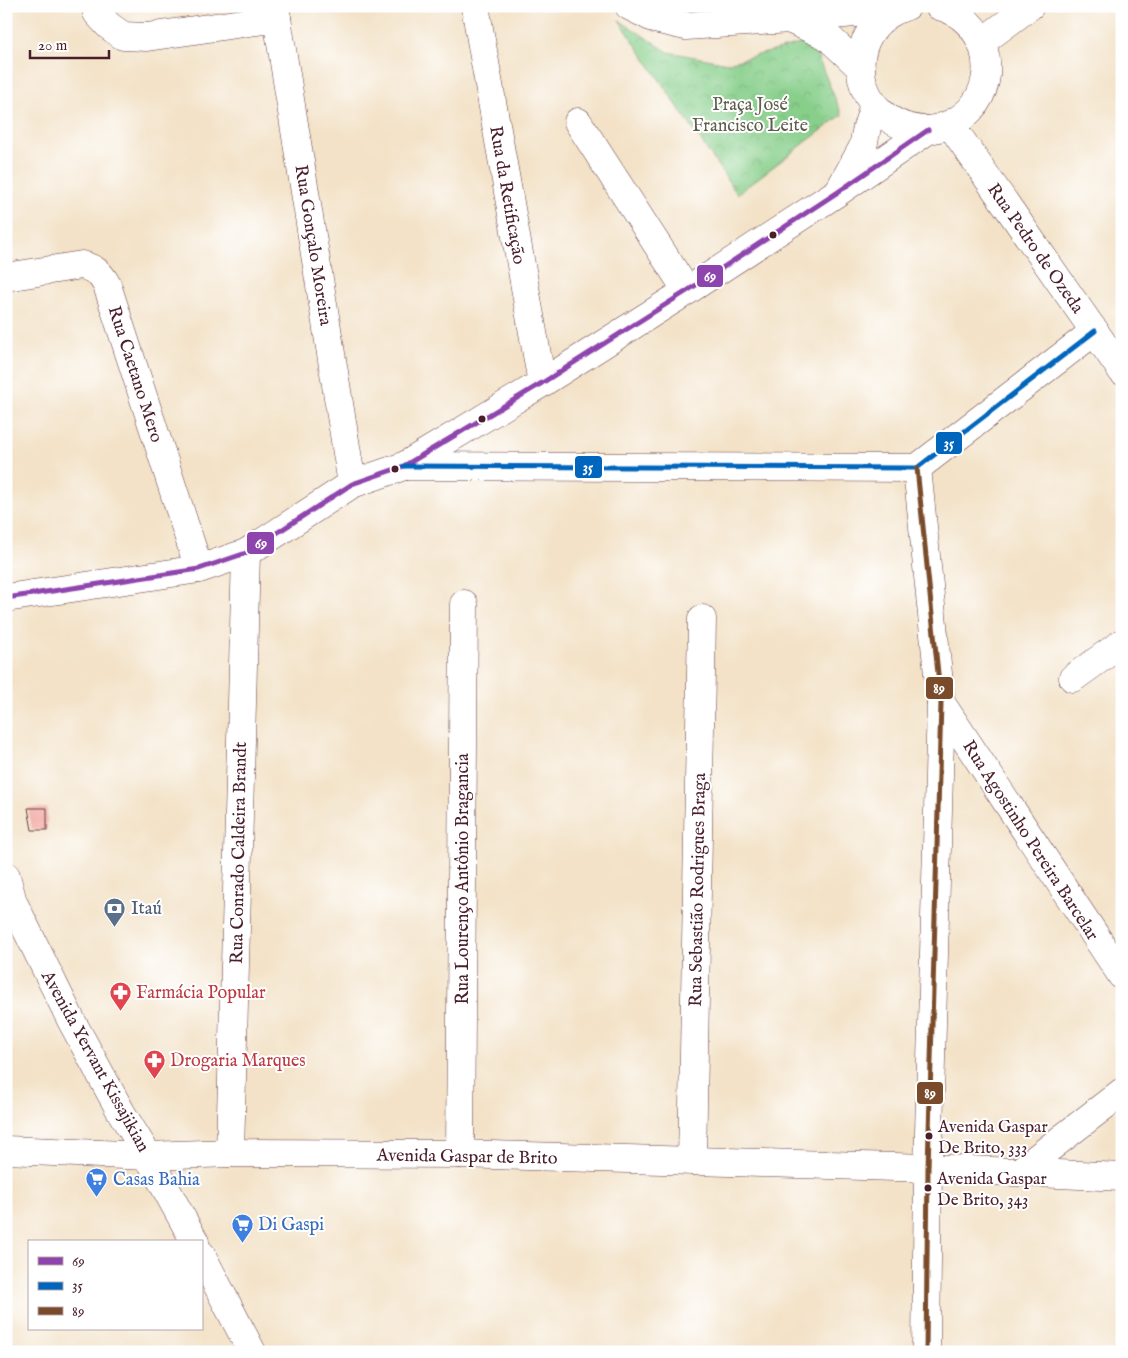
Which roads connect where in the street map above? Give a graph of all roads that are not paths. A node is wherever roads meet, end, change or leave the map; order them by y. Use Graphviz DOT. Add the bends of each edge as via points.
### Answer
graph roads {
  1 [pos="475,6"];
  2 [pos="629,6"];
  3 [pos="939,6"];
  4 [pos="1030,6"];
  5 [pos="902,8"];
  6 [pos="97,10"];
  7 [pos="276,12"];
  8 [pos="790,19"];
  9 [pos="982,42"];
  10 [pos="861,68"];
  11 [pos="874,105"];
  12 [pos="578,122"];
  13 [pos="939,127"];
  14 [pos="838,192"];
  15 [pos="6,277"];
  16 [pos="687,291"];
  17 [pos="1095,331"];
  18 [pos="1122,371"];
  19 [pos="542,383"];
  20 [pos="404,466"];
  21 [pos="917,468"];
  22 [pos="352,484"];
  23 [pos="246,553"];
  24 [pos="199,569"];
  25 [pos="6,598"];
  26 [pos="464,604"];
  27 [pos="702,619"];
  28 [pos="1122,643"];
  29 [pos="1073,678"];
  30 [pos="941,703"];
  31 [pos="6,876"];
  32 [pos="10,902"];
  33 [pos="1122,976"];
  34 [pos="1122,1092"];
  35 [pos="6,1150"];
  36 [pos="230,1153"];
  37 [pos="460,1154"];
  38 [pos="148,1156"];
  39 [pos="692,1161"];
  40 [pos="928,1168"];
  41 [pos="1020,1172"];
  42 [pos="1122,1177"];
  43 [pos="194,1240"];
  44 [pos="202,1256"];
  45 [pos="252,1352"];
  46 [pos="926,1352"];
  1 -- 19 [label="street, Rua da Retificação"];
  2 -- 8 [label="street" via="655,19 686,26"];
  3 -- 9 [label="street" via="961,16"];
  4 -- 9 [label="street"];
  5 -- 8 [label="street"];
  5 -- 10 [label="street" via="883,18 872,30 864,45"];
  6 -- 7 [label="street" via="108,26 123,36 147,37"];
  7 -- 22 [label="street, Rua Gonçalo Moreira"];
  8 -- 10 [label="street" via="827,36"];
  9 -- 13 [label="street" via="986,57 983,90 964,116"];
  10 -- 11 [label="street" via="867,95"];
  11 -- 13 [label="street" via="890,120 906,128"];
  11 -- 14 [label="street" via="863,147"];
  12 -- 16 [label="street"];
  13 -- 14 [label="street"];
  13 -- 17 [label="street, Rua Pedro de Ozeda"];
  14 -- 16 [label="street"];
  15 -- 24 [label="street, Rua Caetano Mero" via="82,265 100,274 107,285"];
  16 -- 19 [label="street"];
  17 -- 18 [label="street, Rua Pedro de Ozeda"];
  17 -- 21 [label="street"];
  19 -- 20 [label="street"];
  20 -- 21 [label="street"];
  20 -- 22 [label="street"];
  21 -- 30 [label="street"];
  22 -- 23 [label="street"];
  23 -- 24 [label="street"];
  23 -- 36 [label="street, Rua Conrado Caldeira Brandt"];
  24 -- 25 [label="street"];
  26 -- 37 [label="street, Rua Lourenço Antônio Bragancia"];
  27 -- 39 [label="street, Rua Sebastião Rodrigues Braga"];
  28 -- 29 [label="street"];
  30 -- 33 [label="street, Rua Agostinho Pereira Barcelar"];
  30 -- 40 [label="street"];
  31 -- 32 [label="street, Avenida Yervant Kissajikian"];
  32 -- 38 [label="street, Avenida Yervant Kissajikian" via="71,1020"];
  34 -- 41 [label="street"];
  35 -- 38 [label="street, Avenida Gaspar de Brito"];
  36 -- 37 [label="street, Avenida Gaspar de Brito"];
  36 -- 38 [label="street, Avenida Gaspar de Brito"];
  37 -- 39 [label="street, Avenida Gaspar de Brito"];
  38 -- 43 [label="street, Avenida Yervant Kissajikian"];
  39 -- 40 [label="street, Avenida Gaspar de Brito"];
  40 -- 41 [label="street, Avenida Gaspar de Brito"];
  40 -- 46 [label="street"];
  41 -- 42 [label="street, Avenida Gaspar de Brito"];
  44 -- 45 [label="street"];
}
